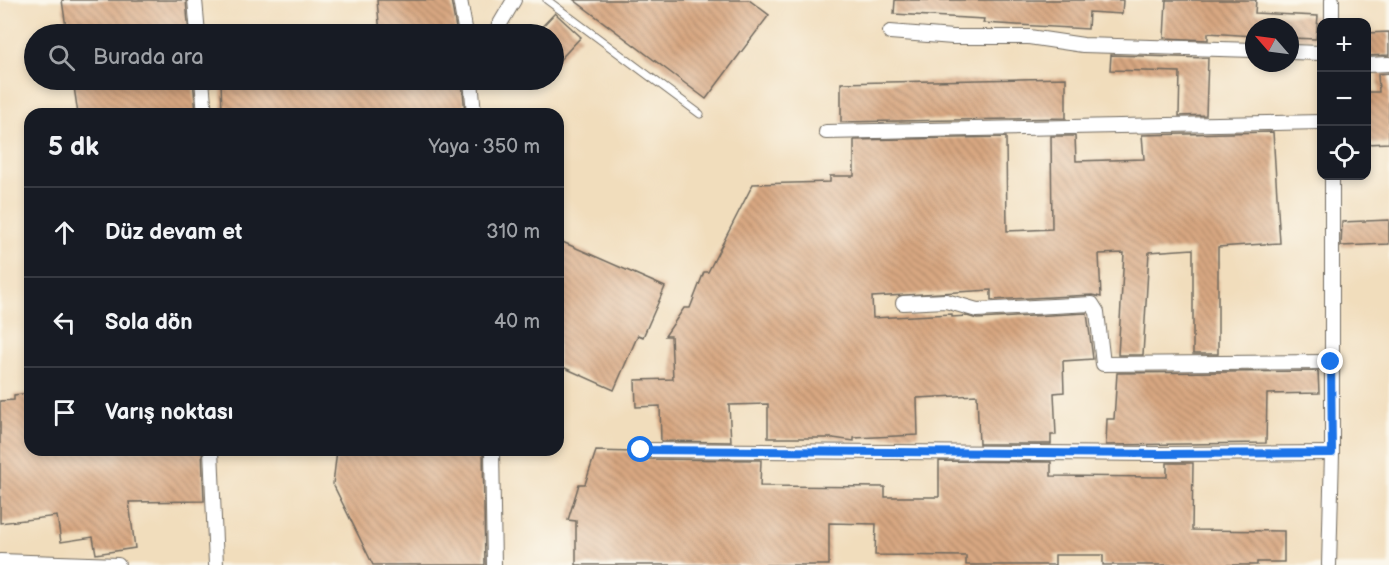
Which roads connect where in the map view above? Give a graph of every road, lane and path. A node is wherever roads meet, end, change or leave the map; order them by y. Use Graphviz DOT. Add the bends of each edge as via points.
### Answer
graph roads {
  1 [pos="195,0"];
  2 [pos="460,0"];
  3 [pos="514,0"];
  4 [pos="547,0"];
  5 [pos="1332,0"];
  6 [pos="1332,18"];
  7 [pos="197,24"];
  8 [pos="464,24"];
  9 [pos="500,24"];
  10 [pos="890,32"];
  11 [pos="1245,50"];
  12 [pos="1299,52"];
  13 [pos="1317,53"];
  14 [pos="1389,64"];
  15 [pos="1371,65"];
  16 [pos="203,90"];
  17 [pos="472,90"];
  18 [pos="204,108"];
  19 [pos="473,108"];
  20 [pos="700,114"];
  21 [pos="1317,122"];
  22 [pos="826,132"];
  23 [pos="1332,180"];
  24 [pos="903,303"];
  25 [pos="1331,362"];
  26 [pos="641,450"];
  27 [pos="1332,453"];
  28 [pos="211,456"];
  29 [pos="492,456"];
  30 [pos="0,561"];
  31 [pos="118,565"];
  32 [pos="216,565"];
  33 [pos="494,565"];
  34 [pos="1329,565"];
  1 -- 7 [label="street"];
  2 -- 8 [label="street"];
  3 -- 9 [label="street"];
  4 -- 20 [label="lane"];
  5 -- 6 [label="street"];
  10 -- 11 [label="street" via="1029,37 1083,45"];
  12 -- 13 [label="street"];
  14 -- 15 [label="street"];
  16 -- 18 [label="street"];
  17 -- 19 [label="street"];
  21 -- 22 [label="street"];
  23 -- 25 [label="street"];
  24 -- 25 [label="street" via="946,302 977,310 1092,304 1097,312 1103,364"];
  25 -- 27 [label="street"];
  26 -- 27 [label="street"];
  27 -- 34 [label="street"];
  28 -- 32 [label="street"];
  29 -- 33 [label="street"];
  30 -- 31 [label="street"];
}
